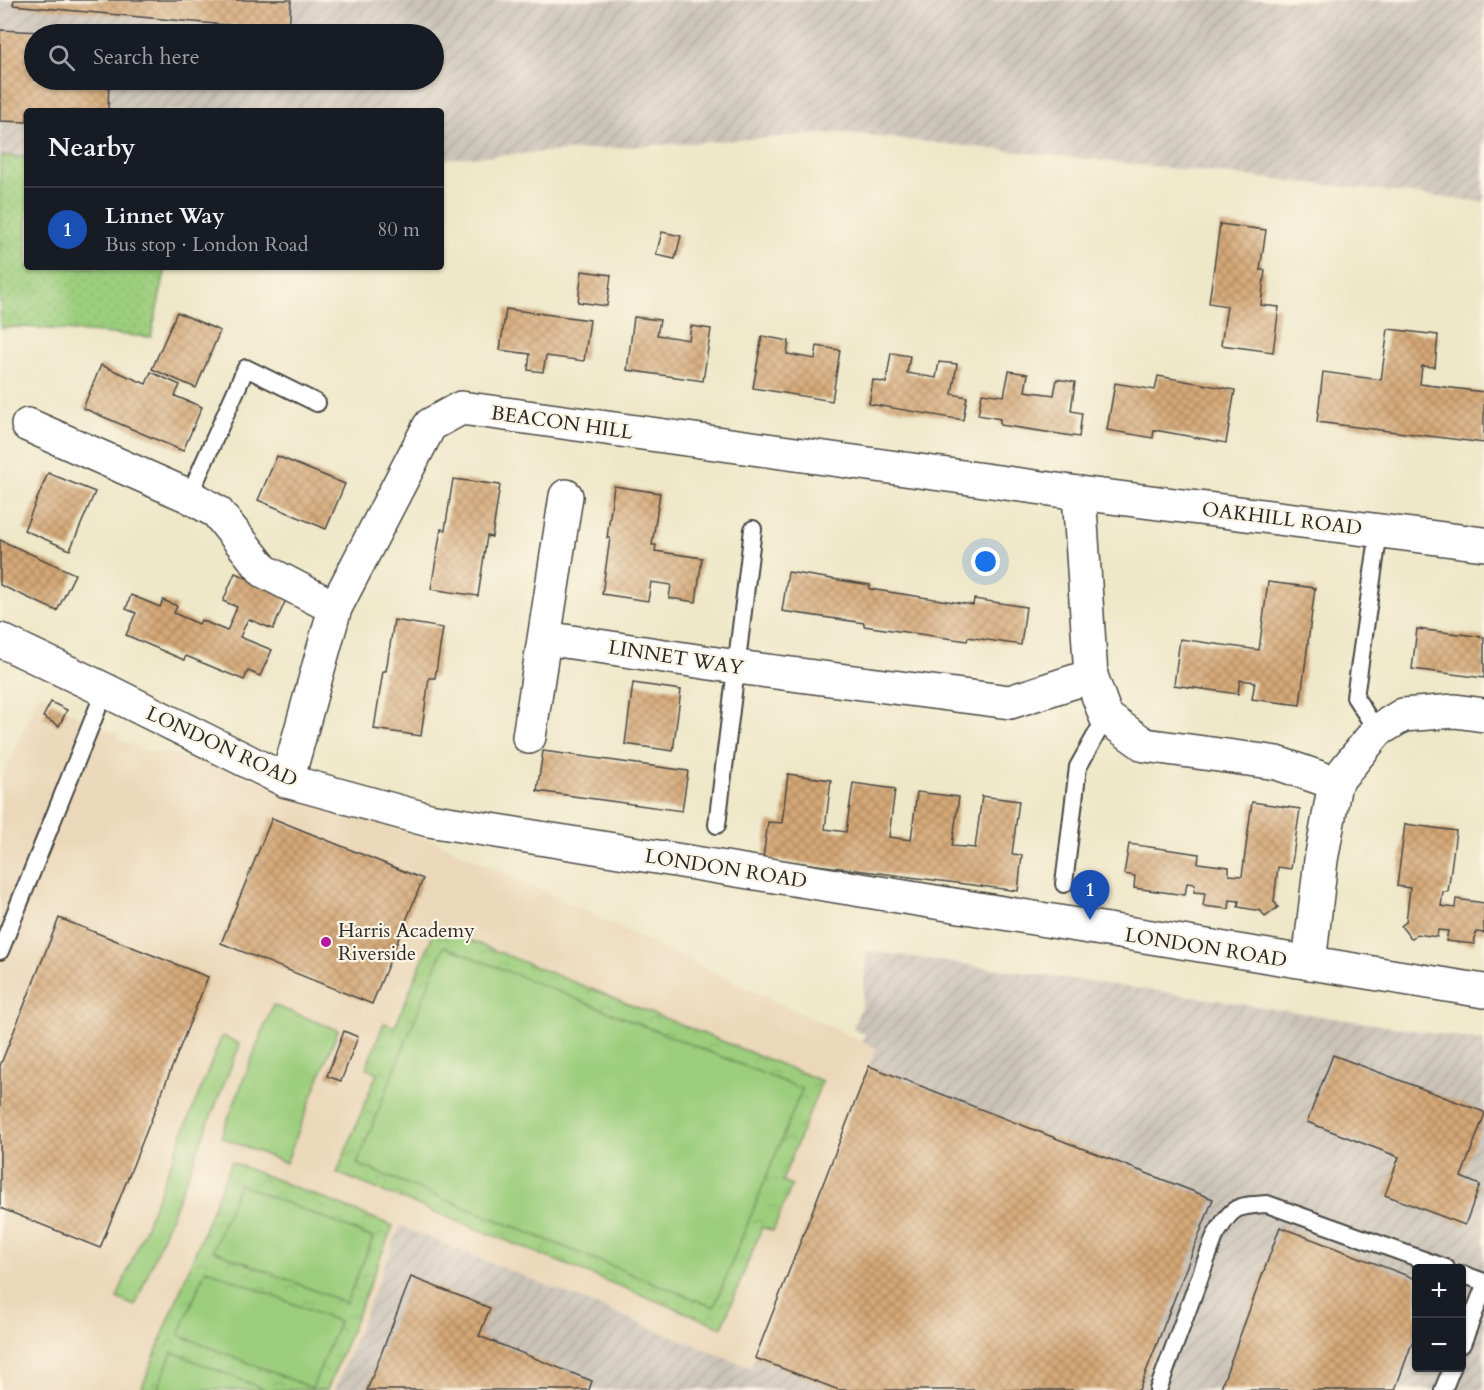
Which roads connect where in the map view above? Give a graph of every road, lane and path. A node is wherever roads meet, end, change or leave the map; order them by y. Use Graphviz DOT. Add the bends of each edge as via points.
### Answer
graph roads {
  1 [pos="317,403"];
  2 [pos="28,425"];
  3 [pos="1080,493"];
  4 [pos="189,496"];
  5 [pos="566,496"];
  6 [pos="753,529"];
  7 [pos="1379,531"];
  8 [pos="1484,543"];
  9 [pos="335,608"];
  10 [pos="545,638"];
  11 [pos="0,640"];
  12 [pos="737,667"];
  13 [pos="1091,676"];
  14 [pos="105,690"];
  15 [pos="1484,715"];
  16 [pos="1106,717"];
  17 [pos="1377,731"];
  18 [pos="529,737"];
  19 [pos="287,781"];
  20 [pos="1335,783"];
  21 [pos="717,825"];
  22 [pos="1064,884"];
  23 [pos="0,951"];
  24 [pos="1309,963"];
  25 [pos="1484,991"];
  26 [pos="1432,1264"];
  27 [pos="1466,1276"];
  28 [pos="1484,1282"];
  29 [pos="1484,1288"];
  30 [pos="1466,1332"];
  31 [pos="1450,1372"];
  32 [pos="1158,1390"];
  33 [pos="1443,1390"];
  1 -- 4 [label="lane" via="246,368"];
  2 -- 4 [label="street"];
  3 -- 7 [label="street, OAKHILL ROAD"];
  3 -- 9 [label="street, BEACON HILL" via="461,408 430,425"];
  3 -- 13 [label="street"];
  4 -- 9 [label="street" via="218,512 264,571"];
  5 -- 10 [label="street"];
  6 -- 12 [label="lane"];
  7 -- 8 [label="street, OAKHILL ROAD"];
  7 -- 17 [label="lane" via="1355,697"];
  9 -- 19 [label="street, BEACON HILL"];
  10 -- 12 [label="street, LINNET WAY"];
  10 -- 18 [label="street"];
  11 -- 14 [label="street, LONDON ROAD"];
  12 -- 13 [label="street, LINNET WAY" via="1010,702"];
  12 -- 21 [label="lane"];
  13 -- 16 [label="street"];
  14 -- 19 [label="street, LONDON ROAD"];
  14 -- 23 [label="lane"];
  15 -- 17 [label="street" via="1455,711 1403,715"];
  16 -- 20 [label="street" via="1145,745 1277,764"];
  16 -- 22 [label="lane" via="1078,767"];
  17 -- 20 [label="street"];
  19 -- 24 [label="street, LONDON ROAD" via="429,820"];
  20 -- 24 [label="street"];
  24 -- 25 [label="street, LONDON ROAD"];
  26 -- 32 [label="lane" via="1267,1204 1244,1205 1230,1212 1215,1236"];
  27 -- 28 [label="lane"];
  29 -- 30 [label="lane"];
  31 -- 33 [label="lane"];
}
